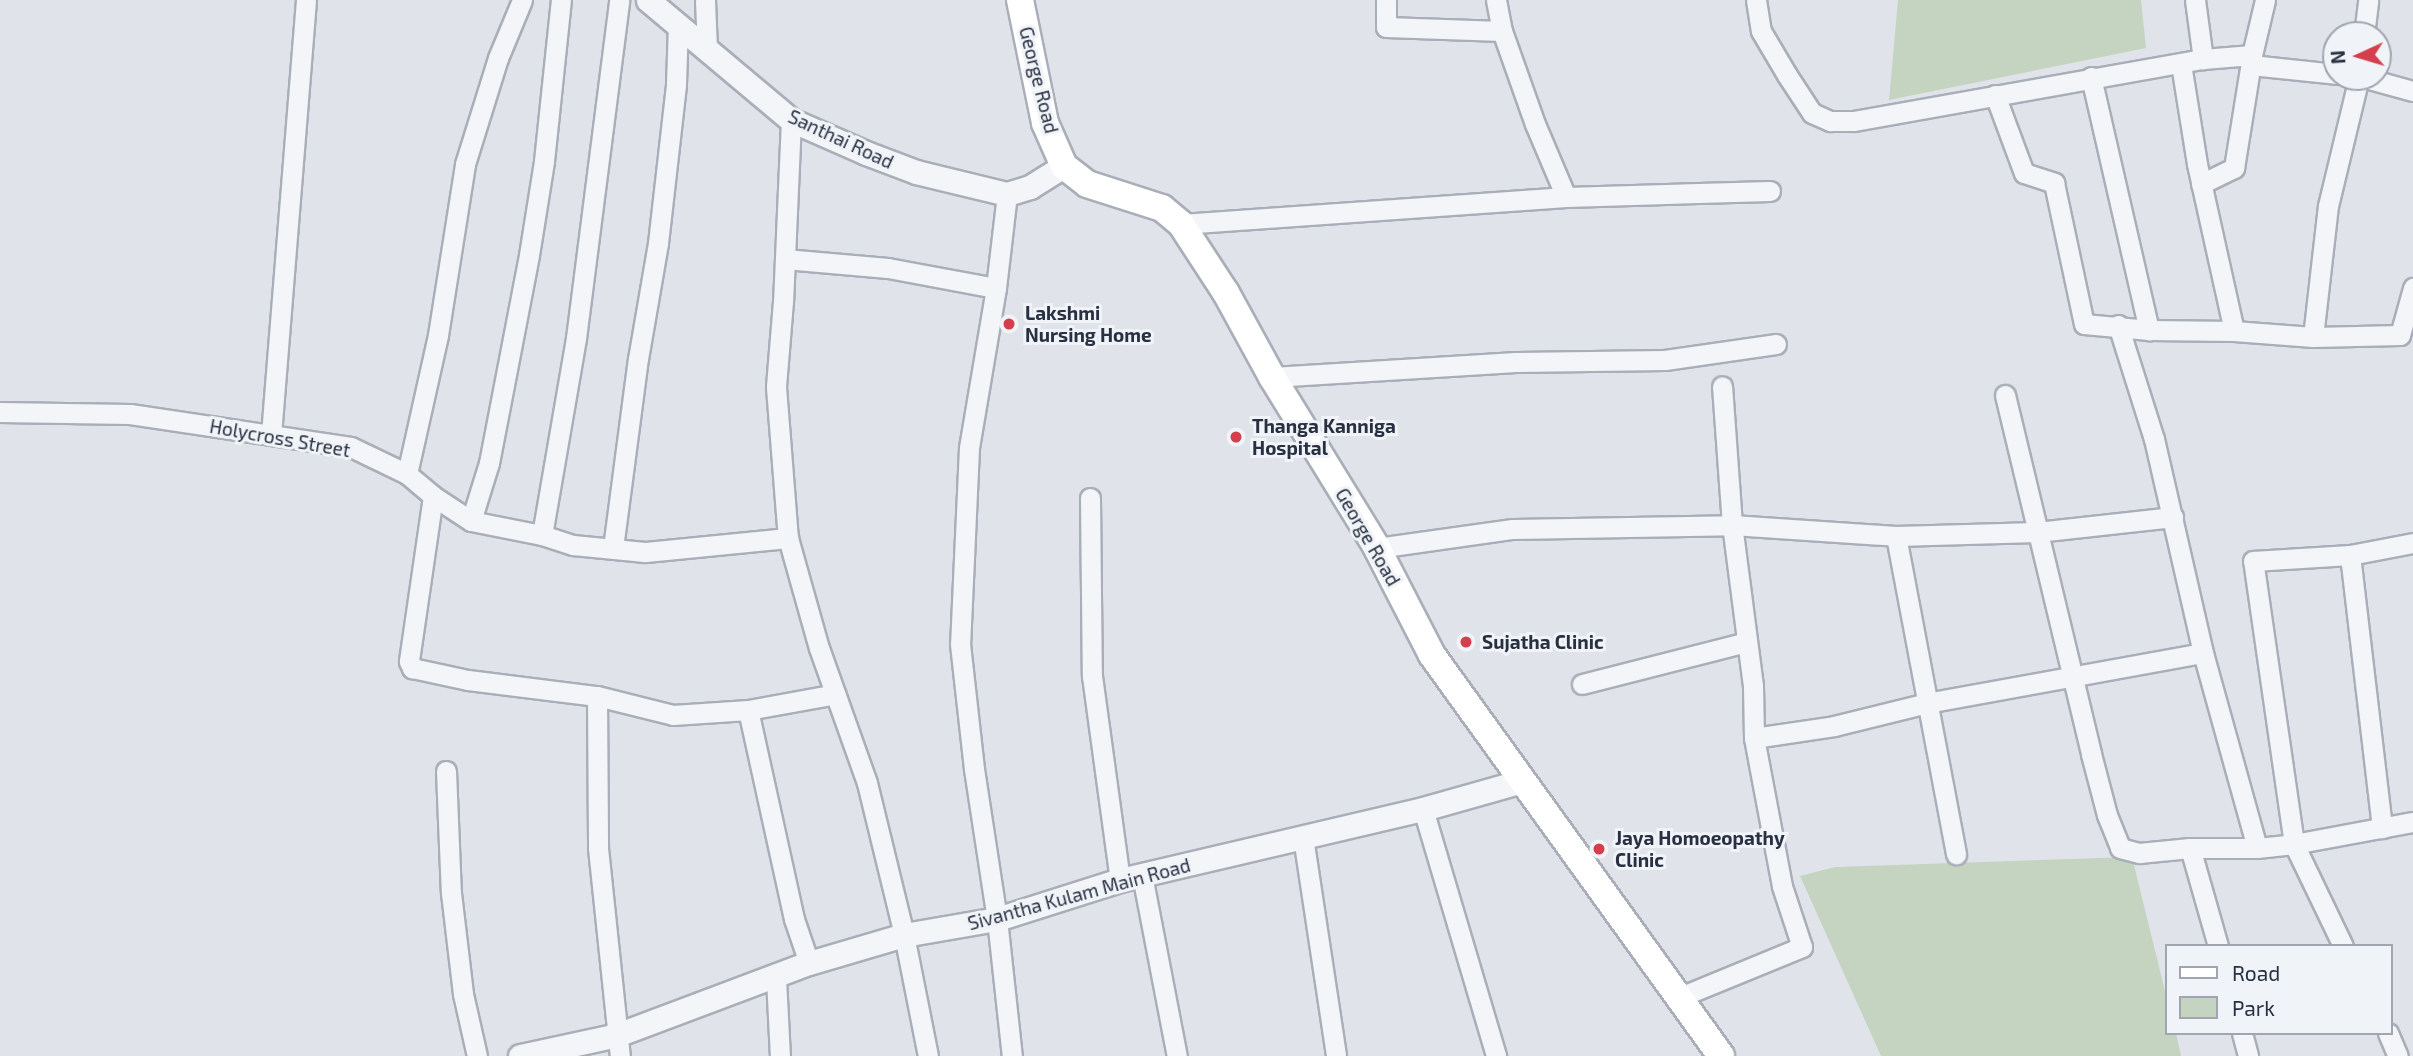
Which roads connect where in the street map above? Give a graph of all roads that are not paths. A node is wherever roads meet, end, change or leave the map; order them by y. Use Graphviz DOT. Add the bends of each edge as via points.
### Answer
graph roads {
  1 [pos="306,0"];
  2 [pos="522,0"];
  3 [pos="561,0"];
  4 [pos="619,0"];
  5 [pos="648,0"];
  6 [pos="705,0"];
  7 [pos="1020,0"];
  8 [pos="1386,0"];
  9 [pos="1496,0"];
  10 [pos="1756,0"];
  11 [pos="2195,0"];
  12 [pos="2266,0"];
  13 [pos="2368,0"];
  14 [pos="2366,21"];
  15 [pos="678,24"];
  16 [pos="1502,31"];
  17 [pos="708,50"];
  18 [pos="2203,59"];
  19 [pos="2252,60"];
  20 [pos="2181,64"];
  21 [pos="2322,72"];
  22 [pos="2091,77"];
  23 [pos="2392,85"];
  24 [pos="2357,91"];
  25 [pos="2413,91"];
  26 [pos="1995,95"];
  27 [pos="791,120"];
  28 [pos="1065,166"];
  29 [pos="2202,184"];
  30 [pos="1770,191"];
  31 [pos="1007,194"];
  32 [pos="1566,197"];
  33 [pos="1181,223"];
  34 [pos="785,259"];
  35 [pos="996,288"];
  36 [pos="2413,288"];
  37 [pos="2118,325"];
  38 [pos="2149,330"];
  39 [pos="2234,331"];
  40 [pos="2407,335"];
  41 [pos="2313,337"];
  42 [pos="1776,344"];
  43 [pos="1272,377"];
  44 [pos="1722,386"];
  45 [pos="2005,395"];
  46 [pos="0,412"];
  47 [pos="271,435"];
  48 [pos="407,474"];
  49 [pos="433,496"];
  50 [pos="1090,498"];
  51 [pos="2173,517"];
  52 [pos="471,521"];
  53 [pos="1732,525"];
  54 [pos="2037,532"];
  55 [pos="542,535"];
  56 [pos="1896,537"];
  57 [pos="788,538"];
  58 [pos="2413,543"];
  59 [pos="613,548"];
  60 [pos="1377,548"];
  61 [pos="2350,555"];
  62 [pos="1747,642"];
  63 [pos="2203,653"];
  64 [pos="2072,675"];
  65 [pos="1582,684"];
  66 [pos="835,695"];
  67 [pos="597,696"];
  68 [pos="1927,703"];
  69 [pos="748,710"];
  70 [pos="1754,738"];
  71 [pos="446,771"];
  72 [pos="1522,781"];
  73 [pos="1423,809"];
  74 [pos="2413,822"];
  75 [pos="2382,828"];
  76 [pos="1304,837"];
  77 [pos="2294,844"];
  78 [pos="2190,848"];
  79 [pos="2257,848"];
  80 [pos="1956,854"];
  81 [pos="1131,878"];
  82 [pos="997,919"];
  83 [pos="904,935"];
  84 [pos="2217,944"];
  85 [pos="2342,944"];
  86 [pos="809,963"];
  87 [pos="776,978"];
  88 [pos="1680,997"];
  89 [pos="2243,1035"];
  90 [pos="2389,1035"];
  91 [pos="618,1046"];
  92 [pos="477,1056"];
  93 [pos="520,1056"];
  94 [pos="780,1056"];
  95 [pos="928,1056"];
  96 [pos="1012,1056"];
  97 [pos="1177,1056"];
  98 [pos="1336,1056"];
  99 [pos="1496,1056"];
  100 [pos="1721,1056"];
  101 [pos="2248,1056"];
  102 [pos="2398,1056"];
  1 -- 47 [label="street"];
  2 -- 48 [label="street" via="498,58 465,164 438,335"];
  3 -- 52 [label="street" via="529,255 489,463"];
  4 -- 55 [label="street" via="576,338"];
  5 -- 15 [label="street, Santhai Road"];
  6 -- 17 [label="street"];
  7 -- 28 [label="main road, George Road" via="1045,123"];
  8 -- 16 [label="street" via="1386,27"];
  9 -- 16 [label="street"];
  10 -- 26 [label="street" via="1761,31 1787,75 1812,113 1830,121 1854,121"];
  11 -- 18 [label="street"];
  12 -- 19 [label="street"];
  13 -- 14 [label="street"];
  15 -- 17 [label="street, Santhai Road"];
  15 -- 59 [label="street" via="658,243"];
  16 -- 32 [label="street"];
  17 -- 27 [label="street, Santhai Road"];
  18 -- 19 [label="street"];
  18 -- 20 [label="street"];
  19 -- 21 [label="street"];
  19 -- 29 [label="street" via="2234,168"];
  20 -- 22 [label="street"];
  20 -- 29 [label="street"];
  22 -- 26 [label="street"];
  22 -- 38 [label="street"];
  23 -- 25 [label="street"];
  24 -- 41 [label="street" via="2328,206"];
  26 -- 37 [label="street" via="2024,173 2054,183 2084,324"];
  27 -- 31 [label="street, Santhai Road" via="916,172"];
  27 -- 34 [label="street"];
  28 -- 31 [label="street" via="1030,187"];
  28 -- 33 [label="main road, George Road" via="1087,184 1161,208"];
  29 -- 39 [label="street"];
  30 -- 32 [label="street"];
  31 -- 35 [label="street"];
  32 -- 33 [label="street"];
  33 -- 43 [label="main road, George Road"];
  34 -- 35 [label="street" via="888,268"];
  34 -- 57 [label="street" via="776,387"];
  35 -- 82 [label="street" via="969,448 960,644"];
  36 -- 40 [label="street"];
  37 -- 38 [label="street"];
  37 -- 51 [label="street"];
  38 -- 39 [label="street"];
  39 -- 41 [label="street"];
  40 -- 41 [label="street"];
  42 -- 43 [label="street" via="1665,360 1516,362"];
  43 -- 60 [label="main road, George Road"];
  44 -- 53 [label="street"];
  45 -- 54 [label="street"];
  46 -- 47 [label="street, Holycross Street" via="130,414"];
  47 -- 48 [label="street, Holycross Street" via="351,447"];
  48 -- 49 [label="street, Holycross Street"];
  49 -- 52 [label="street, Holycross Street"];
  49 -- 67 [label="street" via="409,661 412,668"];
  50 -- 81 [label="street" via="1092,676"];
  51 -- 54 [label="street"];
  51 -- 63 [label="street"];
  52 -- 55 [label="street, Holycross Street"];
  53 -- 56 [label="street"];
  53 -- 60 [label="street" via="1513,529"];
  53 -- 62 [label="street"];
  54 -- 56 [label="street"];
  54 -- 64 [label="street"];
  55 -- 59 [label="street, Holycross Street" via="573,545"];
  56 -- 68 [label="street"];
  57 -- 59 [label="street, Holycross Street" via="645,552"];
  57 -- 66 [label="street"];
  58 -- 61 [label="street"];
  60 -- 72 [label="main road, George Road" via="1432,655"];
  61 -- 75 [label="street"];
  61 -- 77 [label="street" via="2253,561"];
  62 -- 65 [label="street"];
  62 -- 70 [label="street"];
  63 -- 64 [label="street"];
  63 -- 79 [label="street"];
  64 -- 68 [label="street"];
  64 -- 78 [label="street" via="2107,815 2120,848 2139,853"];
  66 -- 69 [label="street"];
  66 -- 83 [label="street" via="867,783"];
  67 -- 69 [label="street" via="673,715"];
  67 -- 91 [label="street" via="598,848"];
  68 -- 70 [label="street" via="1834,726"];
  68 -- 80 [label="street"];
  69 -- 86 [label="street" via="794,919"];
  70 -- 88 [label="street" via="1782,886 1802,947"];
  71 -- 92 [label="street" via="451,893 463,994"];
  72 -- 73 [label="street, Sivantha Kulam Main Road"];
  72 -- 88 [label="main road, George Road"];
  73 -- 76 [label="street, Sivantha Kulam Main Road"];
  73 -- 99 [label="street"];
  74 -- 75 [label="street"];
  75 -- 77 [label="street"];
  76 -- 81 [label="street, Sivantha Kulam Main Road"];
  76 -- 98 [label="street"];
  77 -- 79 [label="street"];
  77 -- 85 [label="street"];
  78 -- 79 [label="street"];
  78 -- 84 [label="street"];
  81 -- 82 [label="street, Sivantha Kulam Main Road"];
  81 -- 97 [label="street"];
  82 -- 83 [label="street, Sivantha Kulam Main Road"];
  82 -- 96 [label="street"];
  83 -- 86 [label="street, Sivantha Kulam Main Road"];
  83 -- 95 [label="street"];
  86 -- 87 [label="street, Sivantha Kulam Main Road"];
  87 -- 91 [label="street, Sivantha Kulam Main Road"];
  87 -- 94 [label="street"];
  88 -- 100 [label="main road, George Road"];
  89 -- 101 [label="street"];
  90 -- 102 [label="street"];
  91 -- 93 [label="street, Sivantha Kulam Main Road"];
}
